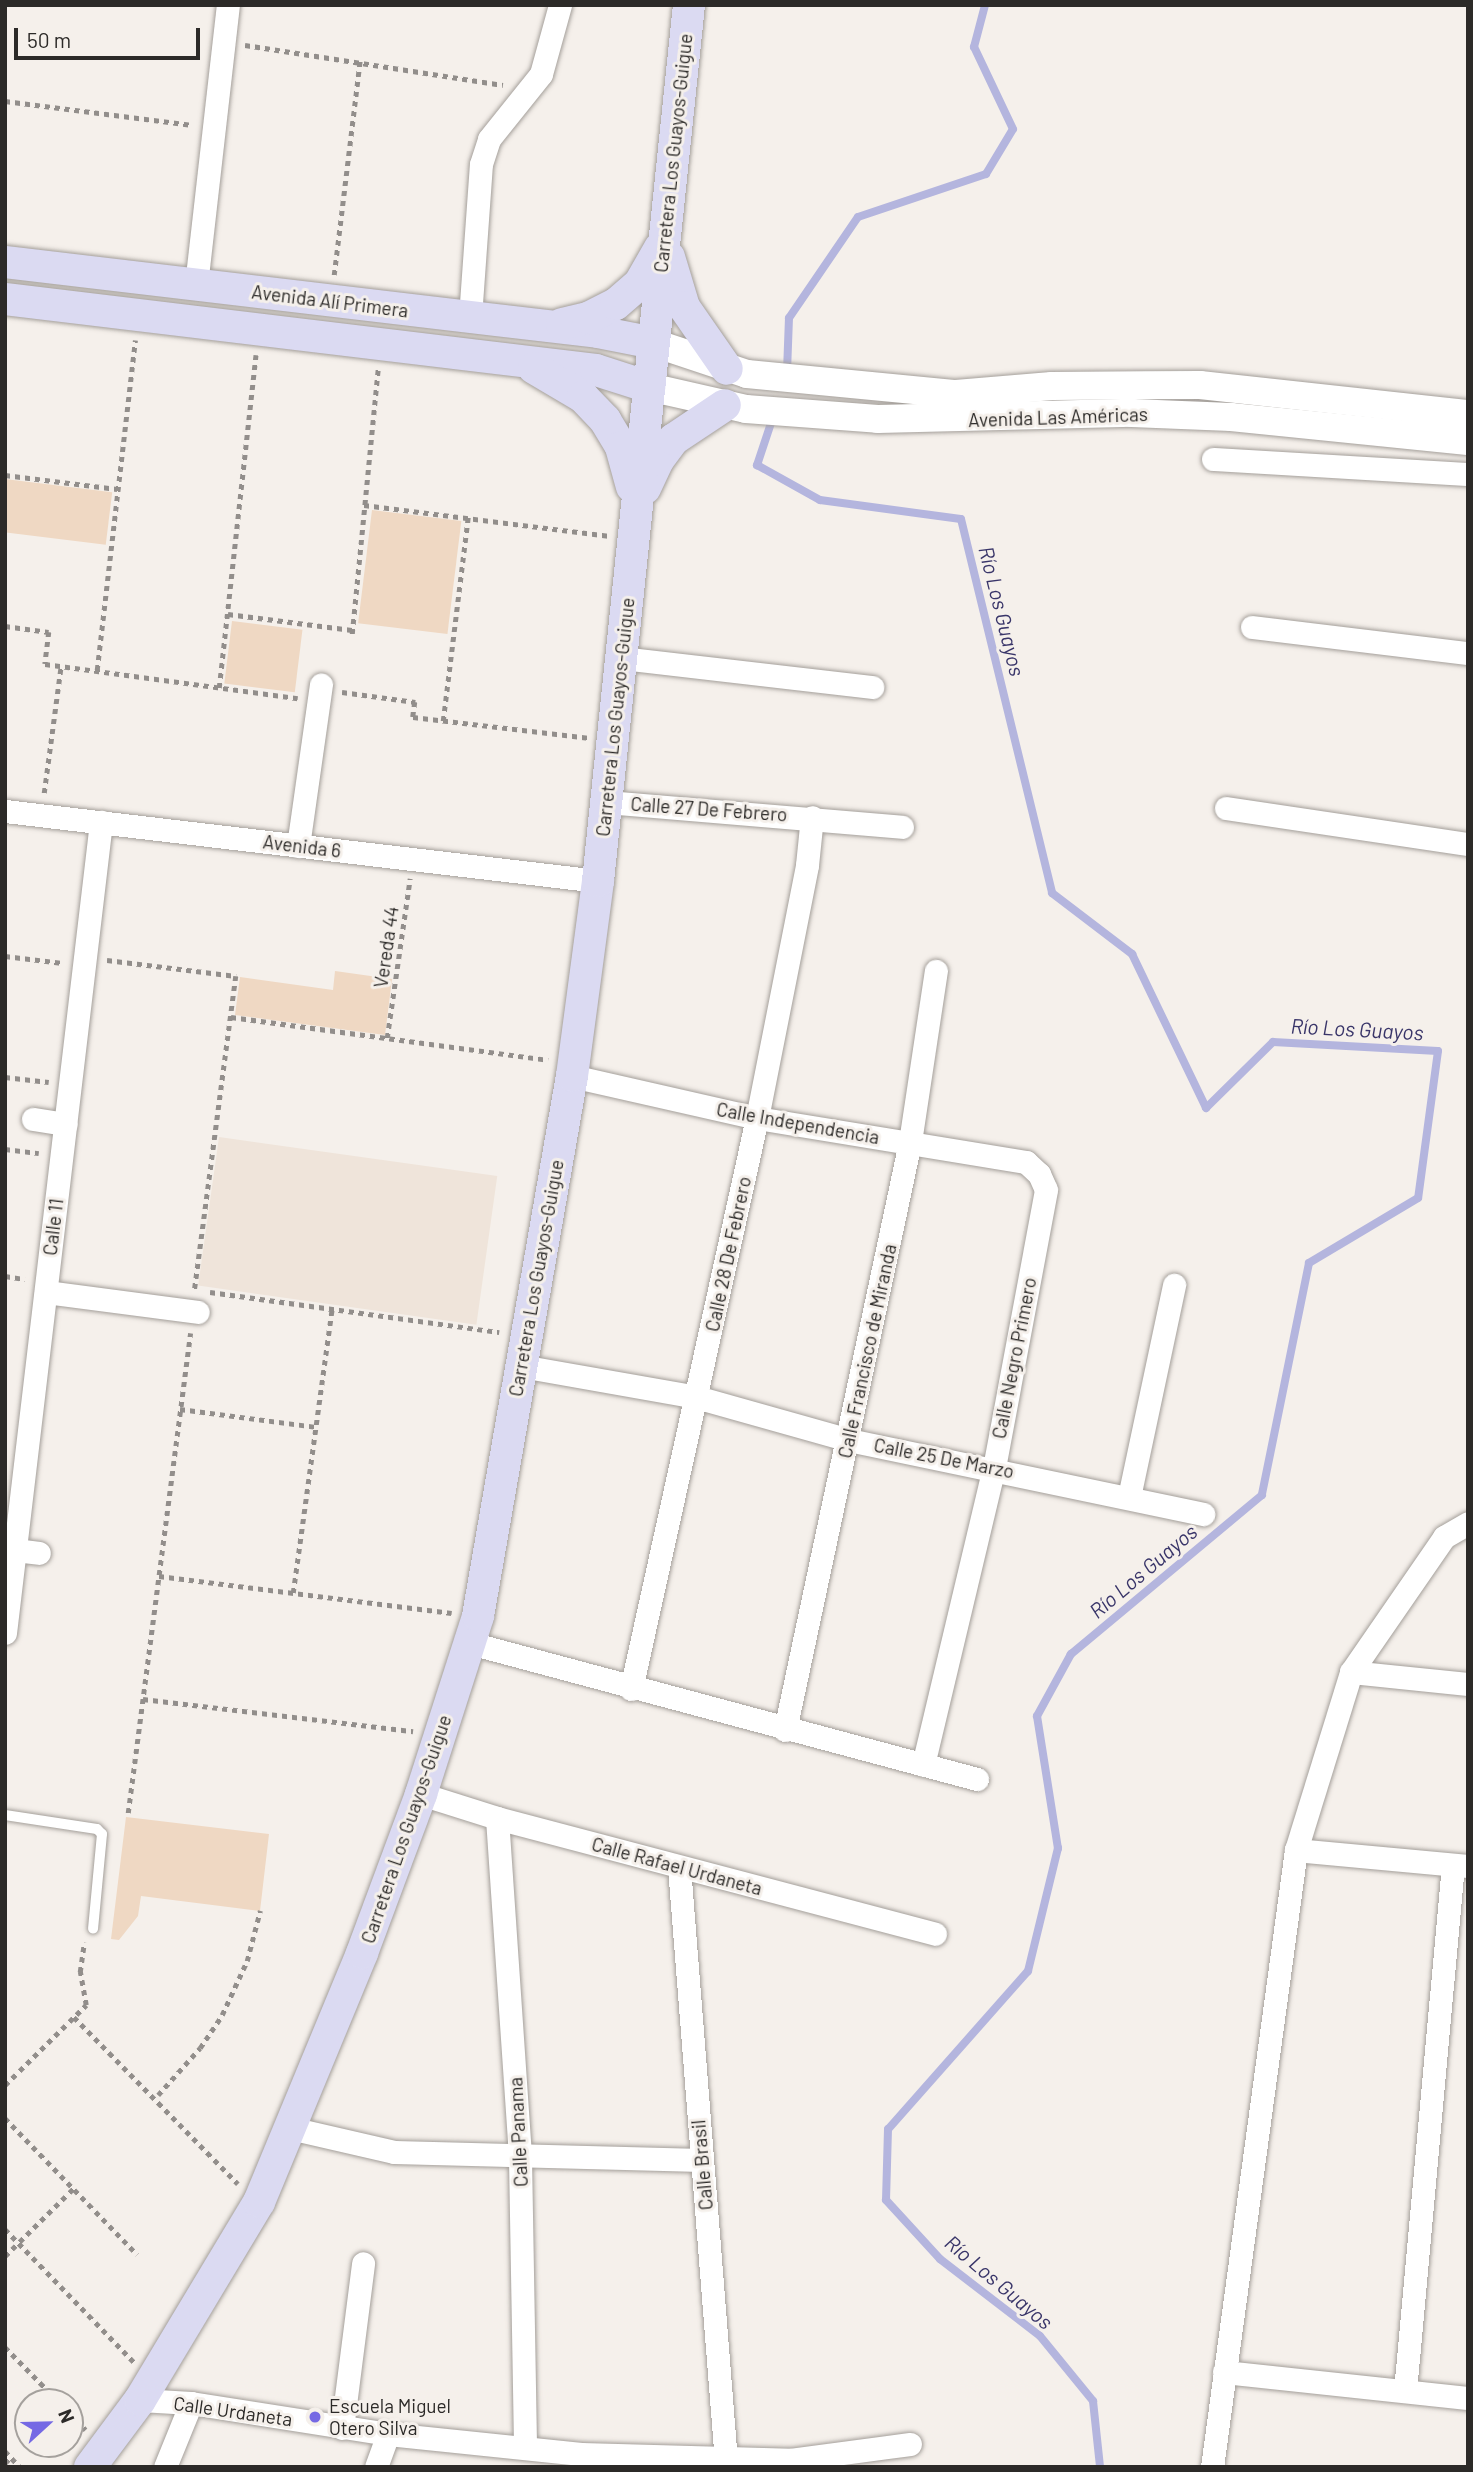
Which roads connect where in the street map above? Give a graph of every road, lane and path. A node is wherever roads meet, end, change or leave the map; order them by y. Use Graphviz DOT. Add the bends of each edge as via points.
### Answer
graph roads {
  1 [pos="228,5"];
  2 [pos="560,5"];
  3 [pos="689,5"];
  4 [pos="224,42"];
  5 [pos="360,61"];
  6 [pos="528,90"];
  7 [pos="5,101"];
  8 [pos="214,128"];
  9 [pos="664,241"];
  10 [pos="5,262"];
  11 [pos="196,285"];
  12 [pos="5,299"];
  13 [pos="331,301"];
  14 [pos="138,315"];
  15 [pos="470,317"];
  16 [pos="542,326"];
  17 [pos="259,329"];
  18 [pos="654,343"];
  19 [pos="381,344"];
  20 [pos="515,360"];
  21 [pos="737,372"];
  22 [pos="649,387"];
  23 [pos="736,407"];
  24 [pos="1468,414"];
  25 [pos="1468,441"];
  26 [pos="1213,459"];
  27 [pos="5,474"];
  28 [pos="1468,474"];
  29 [pos="117,489"];
  30 [pos="365,505"];
  31 [pos="468,518"];
  32 [pos="635,524"];
  33 [pos="228,614"];
  34 [pos="5,626"];
  35 [pos="1252,627"];
  36 [pos="1468,653"];
  37 [pos="621,658"];
  38 [pos="61,666"];
  39 [pos="97,670"];
  40 [pos="872,687"];
  41 [pos="219,688"];
  42 [pos="320,692"];
  43 [pos="443,721"];
  44 [pos="613,741"];
  45 [pos="606,802"];
  46 [pos="1226,808"];
  47 [pos="5,811"];
  48 [pos="41,815"];
  49 [pos="812,817"];
  50 [pos="102,822"];
  51 [pos="902,827"];
  52 [pos="1468,844"];
  53 [pos="298,846"];
  54 [pos="413,859"];
  55 [pos="598,881"];
  56 [pos="5,956"];
  57 [pos="85,961"];
  58 [pos="936,971"];
  59 [pos="231,1017"];
  60 [pos="387,1038"];
  61 [pos="573,1070"];
  62 [pos="5,1077"];
  63 [pos="70,1084"];
  64 [pos="757,1118"];
  65 [pos="33,1119"];
  66 [pos="66,1124"];
  67 [pos="910,1142"];
  68 [pos="5,1149"];
  69 [pos="62,1156"];
  70 [pos="1026,1162"];
  71 [pos="1174,1286"];
  72 [pos="46,1292"];
  73 [pos="195,1304"];
  74 [pos="332,1308"];
  75 [pos="524,1351"];
  76 [pos="696,1397"];
  77 [pos="180,1409"];
  78 [pos="316,1427"];
  79 [pos="849,1440"];
  80 [pos="993,1467"];
  81 [pos="1129,1497"];
  82 [pos="1203,1514"];
  83 [pos="1468,1524"];
  84 [pos="15,1550"];
  85 [pos="39,1553"];
  86 [pos="159,1576"];
  87 [pos="293,1593"];
  88 [pos="474,1630"];
  89 [pos="5,1633"];
  90 [pos="1351,1672"];
  91 [pos="1468,1684"];
  92 [pos="631,1689"];
  93 [pos="143,1699"];
  94 [pos="785,1730"];
  95 [pos="440,1734"];
  96 [pos="923,1765"];
  97 [pos="977,1779"];
  98 [pos="421,1794"];
  99 [pos="128,1813"];
  100 [pos="5,1815"];
  101 [pos="497,1818"];
  102 [pos="1296,1850"];
  103 [pos="1460,1866"];
  104 [pos="679,1867"];
  105 [pos="260,1911"];
  106 [pos="93,1929"];
  107 [pos="934,1934"];
  108 [pos="84,1938"];
  109 [pos="74,2017"];
  110 [pos="5,2085"];
  111 [pos="158,2095"];
  112 [pos="5,2118"];
  113 [pos="290,2127"];
  114 [pos="520,2158"];
  115 [pos="702,2160"];
  116 [pos="74,2188"];
  117 [pos="257,2204"];
  118 [pos="5,2229"];
  119 [pos="18,2243"];
  120 [pos="137,2254"];
  121 [pos="5,2256"];
  122 [pos="363,2263"];
  123 [pos="5,2347"];
  124 [pos="1224,2372"];
  125 [pos="45,2388"];
  126 [pos="146,2390"];
  127 [pos="1405,2391"];
  128 [pos="1468,2398"];
  129 [pos="191,2403"];
  130 [pos="342,2428"];
  131 [pos="388,2434"];
  132 [pos="910,2444"];
  133 [pos="525,2446"];
  134 [pos="5,2452"];
  135 [pos="11,2457"];
  136 [pos="580,2460"];
  137 [pos="726,2462"];
  138 [pos="5,2463"];
  139 [pos="790,2464"];
  140 [pos="20,2467"];
  141 [pos="90,2467"];
  142 [pos="165,2467"];
  143 [pos="376,2467"];
  144 [pos="1212,2467"];
  1 -- 4 [label="street"];
  2 -- 6 [label="street" via="550,53"];
  3 -- 9 [label="main road, Carretera Los Guayos-Guigue"];
  4 -- 5 [label="path"];
  4 -- 8 [label="street"];
  5 -- 6 [label="path"];
  5 -- 13 [label="path"];
  6 -- 15 [label="street" via="489,139 481,164"];
  7 -- 8 [label="path"];
  8 -- 11 [label="street"];
  9 -- 16 [label="main road" via="640,284 616,304 588,318"];
  9 -- 18 [label="main road, Carretera Los Guayos-Guigue"];
  9 -- 21 [label="main road" via="684,307"];
  10 -- 11 [label="main road, Avenida Alí Primera"];
  11 -- 13 [label="main road, Avenida Alí Primera"];
  12 -- 14 [label="main road, Avenida Alí Primera"];
  13 -- 15 [label="main road, Avenida Alí Primera"];
  14 -- 17 [label="main road, Avenida Alí Primera"];
  14 -- 29 [label="path"];
  15 -- 16 [label="main road, Avenida Alí Primera"];
  16 -- 18 [label="main road, Avenida Alí Primera"];
  17 -- 19 [label="main road, Avenida Alí Primera"];
  17 -- 33 [label="path"];
  18 -- 21 [label="street, Avenida Las Américas"];
  18 -- 22 [label="main road, Carretera Los Guayos-Guigue"];
  19 -- 20 [label="main road, Avenida Alí Primera"];
  19 -- 30 [label="path"];
  20 -- 22 [label="main road, Avenida Alí Primera" via="596,370"];
  20 -- 32 [label="main road" via="557,379 605,420 621,447"];
  21 -- 24 [label="street, Avenida Las Américas" via="956,394 1052,386 1200,385"];
  22 -- 23 [label="street, Avenida Las Américas"];
  22 -- 32 [label="main road, Carretera Los Guayos-Guigue"];
  23 -- 25 [label="street, Avenida Las Américas" via="877,419 1132,413 1231,417"];
  23 -- 32 [label="main road" via="674,439 658,460"];
  26 -- 28 [label="street"];
  27 -- 29 [label="path"];
  29 -- 39 [label="path"];
  30 -- 31 [label="path"];
  30 -- 33 [label="path" via="352,632"];
  31 -- 32 [label="path"];
  31 -- 43 [label="path"];
  32 -- 37 [label="main road, Carretera Los Guayos-Guigue"];
  33 -- 41 [label="path"];
  34 -- 38 [label="path" via="50,632 45,664"];
  35 -- 36 [label="street"];
  37 -- 40 [label="street"];
  37 -- 44 [label="main road, Carretera Los Guayos-Guigue"];
  38 -- 39 [label="path"];
  38 -- 48 [label="path"];
  39 -- 41 [label="path"];
  41 -- 42 [label="path"];
  42 -- 43 [label="path" via="415,702 413,717"];
  42 -- 53 [label="street"];
  43 -- 44 [label="path"];
  44 -- 45 [label="main road, Carretera Los Guayos-Guigue"];
  45 -- 49 [label="street, Calle 27 De Febrero"];
  45 -- 55 [label="main road, Carretera Los Guayos-Guigue"];
  46 -- 52 [label="street"];
  47 -- 48 [label="street, Avenida 6"];
  48 -- 50 [label="street, Avenida 6"];
  49 -- 51 [label="street, Calle 27 De Febrero"];
  49 -- 64 [label="street, Calle 28 De Febrero" via="807,865"];
  50 -- 53 [label="street, Avenida 6"];
  50 -- 57 [label="street, Calle 11"];
  53 -- 54 [label="street, Avenida 6" via="378,863"];
  54 -- 55 [label="street, Avenida 6"];
  54 -- 60 [label="path, Vereda 44"];
  55 -- 61 [label="main road, Carretera Los Guayos-Guigue"];
  56 -- 57 [label="path"];
  57 -- 59 [label="path" via="236,976"];
  57 -- 63 [label="street, Calle 11"];
  58 -- 67 [label="street, Calle Francisco de Miranda"];
  59 -- 60 [label="path"];
  59 -- 73 [label="path"];
  60 -- 61 [label="path"];
  61 -- 64 [label="street, Calle Independencia"];
  61 -- 75 [label="main road, Carretera Los Guayos-Guigue"];
  62 -- 63 [label="path"];
  63 -- 66 [label="street, Calle 11"];
  64 -- 67 [label="street, Calle Independencia"];
  64 -- 76 [label="street, Calle 28 De Febrero"];
  65 -- 66 [label="street"];
  66 -- 69 [label="street, Calle 11"];
  67 -- 70 [label="street, Calle Independencia"];
  67 -- 79 [label="street, Calle Francisco de Miranda"];
  68 -- 69 [label="path"];
  69 -- 72 [label="street, Calle 11"];
  70 -- 80 [label="street, Calle Negro Primero" via="1046,1190"];
  71 -- 81 [label="street"];
  72 -- 73 [label="street"];
  72 -- 84 [label="street, Calle 11"];
  73 -- 74 [label="path"];
  73 -- 77 [label="path"];
  74 -- 75 [label="path"];
  74 -- 78 [label="path"];
  75 -- 76 [label="street, Calle 25 De Marzo"];
  75 -- 88 [label="main road, Carretera Los Guayos-Guigue"];
  76 -- 79 [label="street, Calle 25 De Marzo"];
  76 -- 92 [label="street, Calle 28 De Febrero"];
  77 -- 78 [label="path"];
  77 -- 86 [label="path"];
  78 -- 87 [label="path"];
  79 -- 80 [label="street, Calle 25 De Marzo"];
  79 -- 94 [label="street, Calle Francisco de Miranda"];
  80 -- 81 [label="street, Calle 25 De Marzo"];
  80 -- 96 [label="street, Calle Negro Primero"];
  81 -- 82 [label="street, Calle 25 De Marzo"];
  83 -- 90 [label="street" via="1444,1537"];
  84 -- 85 [label="street"];
  84 -- 89 [label="street, Calle 11"];
  86 -- 87 [label="path"];
  86 -- 93 [label="path"];
  87 -- 88 [label="path"];
  88 -- 92 [label="street"];
  88 -- 95 [label="main road, Carretera Los Guayos-Guigue"];
  90 -- 91 [label="street"];
  90 -- 102 [label="street"];
  92 -- 94 [label="street"];
  93 -- 95 [label="path"];
  93 -- 99 [label="path"];
  94 -- 96 [label="street"];
  95 -- 98 [label="main road, Carretera Los Guayos-Guigue"];
  96 -- 97 [label="street"];
  98 -- 101 [label="street, Calle Rafael Urdaneta"];
  98 -- 113 [label="main road, Carretera Los Guayos-Guigue"];
  100 -- 106 [label="lane" via="97,1829 102,1834"];
  101 -- 104 [label="street, Calle Rafael Urdaneta"];
  101 -- 114 [label="street, Calle Panama"];
  102 -- 103 [label="street"];
  102 -- 124 [label="street"];
  103 -- 127 [label="street"];
  104 -- 107 [label="street, Calle Rafael Urdaneta"];
  104 -- 115 [label="street, Calle Brasil"];
  105 -- 111 [label="path" via="247,1961 222,2015"];
  108 -- 109 [label="path" via="80,1972 86,2005"];
  109 -- 110 [label="path"];
  109 -- 117 [label="path"];
  112 -- 116 [label="path"];
  113 -- 114 [label="street" via="394,2152"];
  113 -- 117 [label="main road, Carretera Los Guayos-Guigue"];
  114 -- 115 [label="street"];
  114 -- 133 [label="street, Calle Panama"];
  115 -- 137 [label="street, Calle Brasil"];
  116 -- 119 [label="path"];
  116 -- 120 [label="path"];
  117 -- 126 [label="main road, Carretera Los Guayos-Guigue"];
  118 -- 119 [label="path"];
  119 -- 121 [label="path"];
  119 -- 126 [label="path"];
  122 -- 130 [label="street"];
  123 -- 125 [label="path"];
  124 -- 127 [label="street"];
  124 -- 144 [label="street"];
  126 -- 129 [label="street, Calle Urdaneta"];
  126 -- 141 [label="main road, Carretera Los Guayos-Guigue"];
  127 -- 128 [label="street"];
  129 -- 130 [label="street, Calle Urdaneta"];
  129 -- 142 [label="street"];
  130 -- 131 [label="street, Calle Urdaneta"];
  131 -- 133 [label="street, Calle Urdaneta"];
  131 -- 143 [label="street"];
  132 -- 139 [label="street, Calle Urdaneta"];
  133 -- 136 [label="street, Calle Urdaneta"];
  134 -- 135 [label="path"];
  135 -- 138 [label="path"];
  135 -- 140 [label="path"];
  136 -- 137 [label="street, Calle Urdaneta"];
  137 -- 139 [label="street, Calle Urdaneta"];
}
